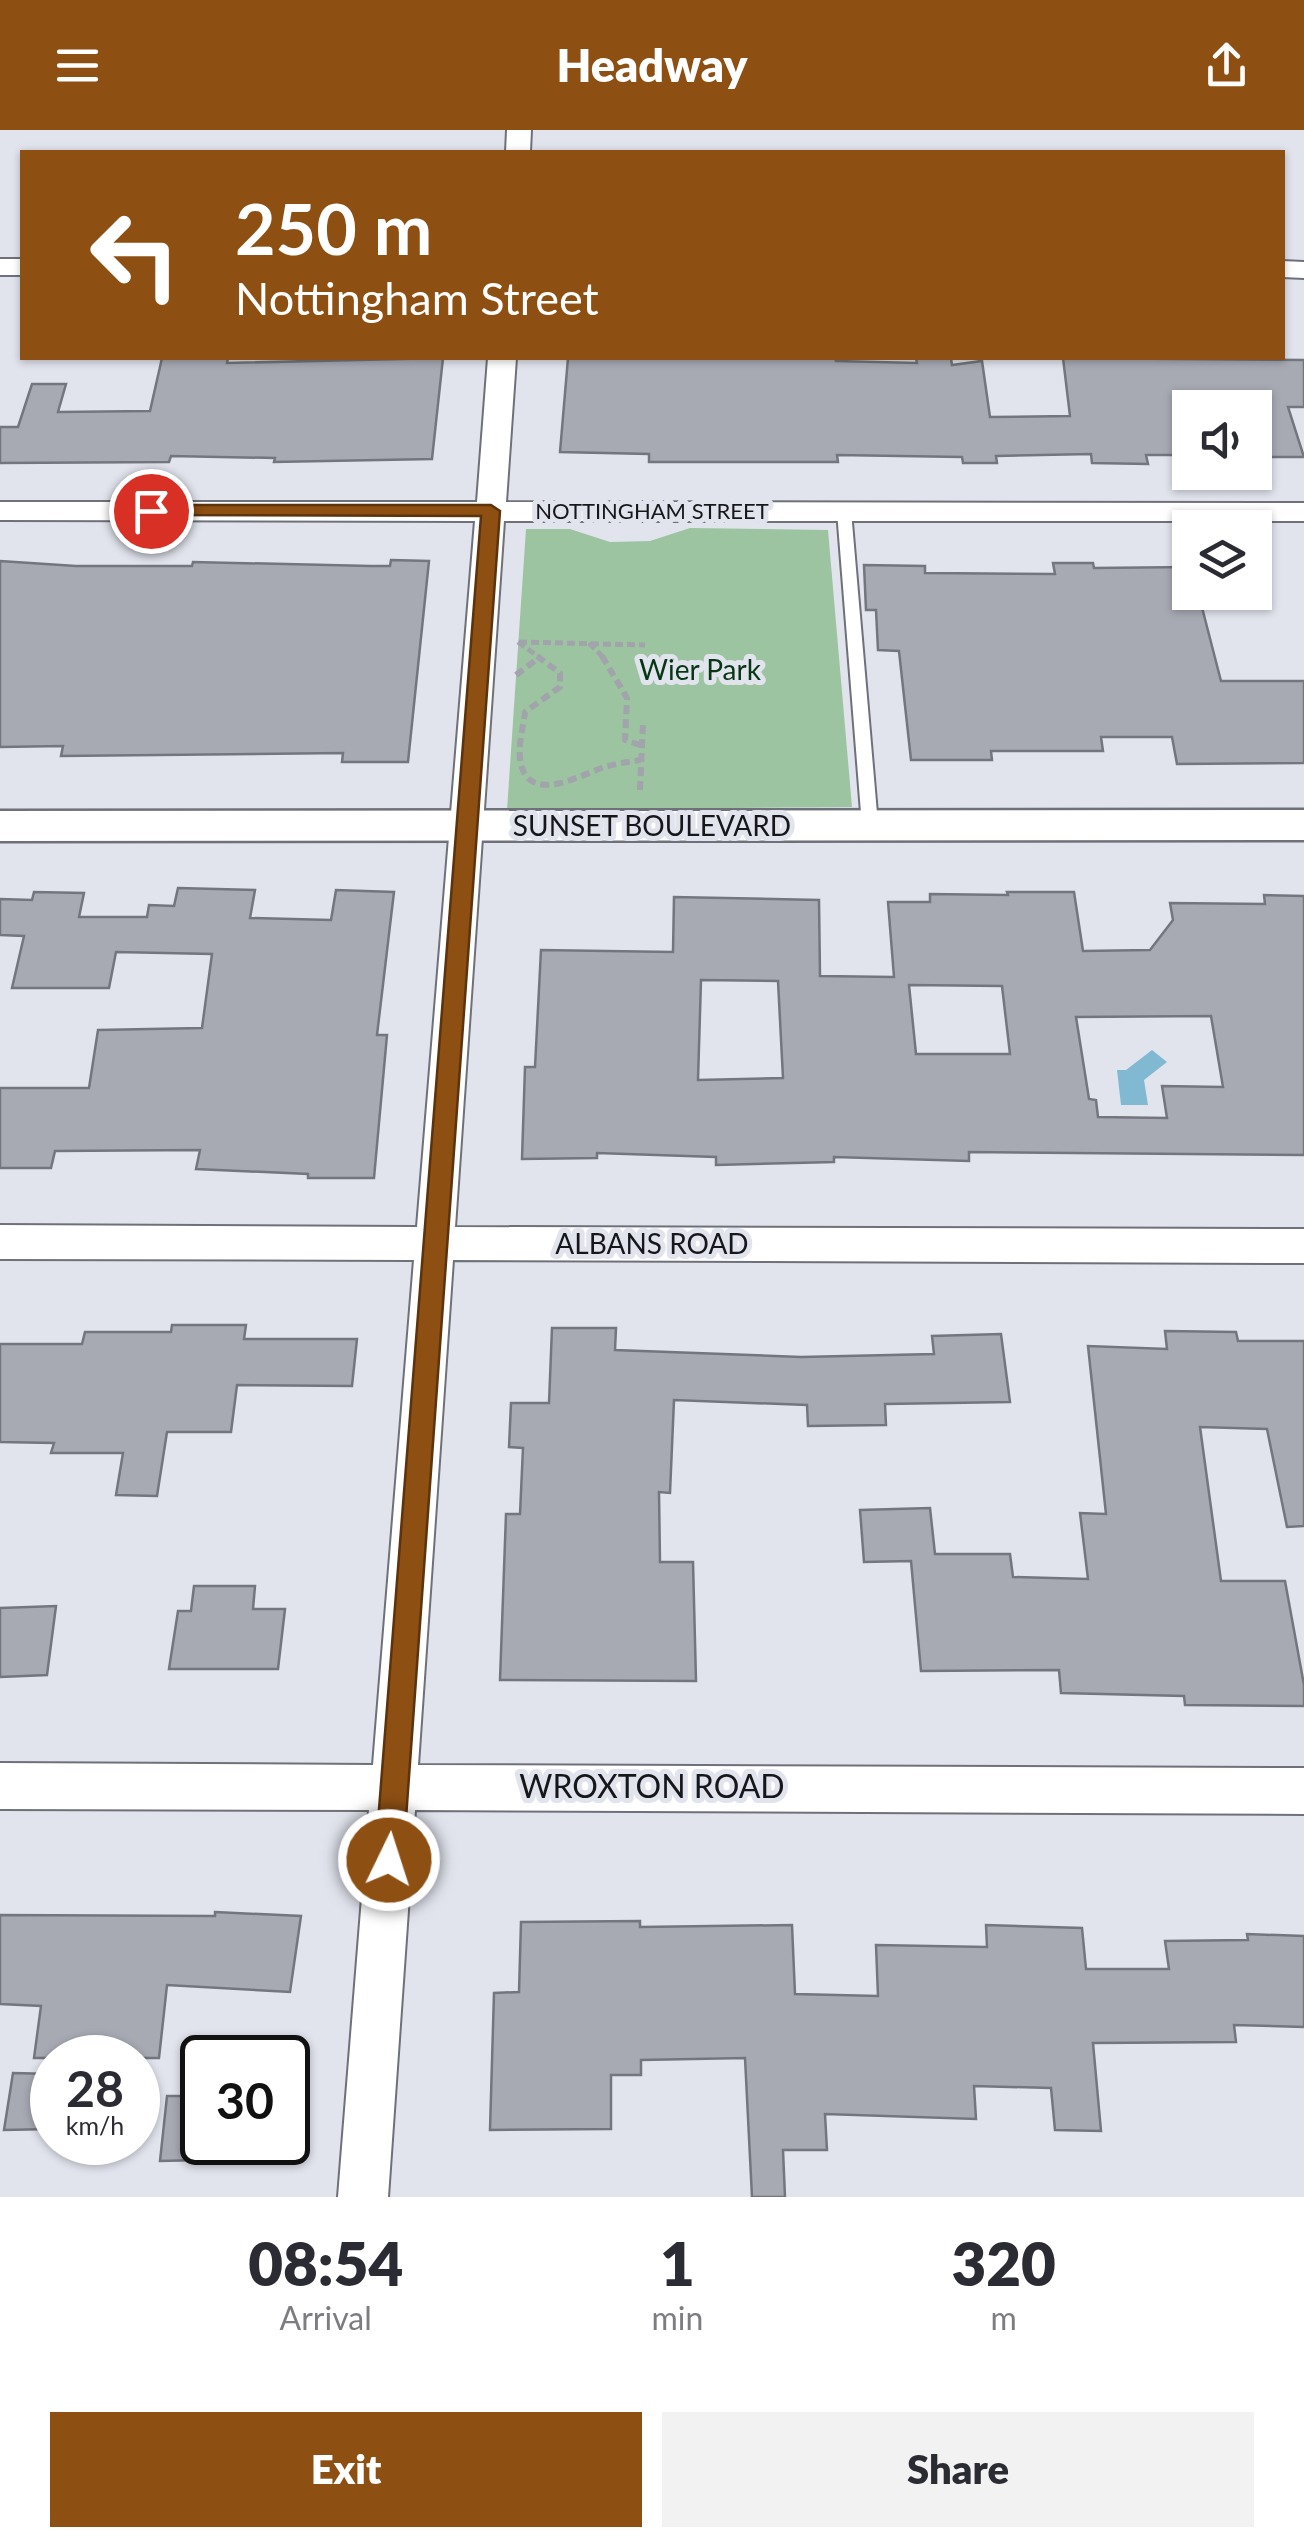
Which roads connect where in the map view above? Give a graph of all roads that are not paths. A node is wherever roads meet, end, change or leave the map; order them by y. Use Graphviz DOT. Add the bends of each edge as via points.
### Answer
graph roads {
  1 [pos="502,360"];
  2 [pos="0,511"];
  3 [pos="491,511"];
  4 [pos="844,511"];
  5 [pos="1304,512"];
  6 [pos="870,825"];
  7 [pos="1304,825"];
  8 [pos="0,826"];
  9 [pos="466,827"];
  10 [pos="0,1242"];
  11 [pos="435,1243"];
  12 [pos="1304,1246"];
  13 [pos="394,1785"];
  14 [pos="0,1786"];
  15 [pos="1304,1791"];
  16 [pos="363,2197"];
  1 -- 3 [label="street"];
  2 -- 3 [label="street, NOTTINGHAM STREET"];
  3 -- 4 [label="street, NOTTINGHAM STREET"];
  3 -- 9 [label="street"];
  4 -- 5 [label="street, NOTTINGHAM STREET"];
  4 -- 6 [label="lane"];
  6 -- 7 [label="street, SUNSET BOULEVARD"];
  6 -- 9 [label="street, SUNSET BOULEVARD"];
  8 -- 9 [label="street, SUNSET BOULEVARD"];
  9 -- 11 [label="street"];
  10 -- 11 [label="street, ALBANS ROAD"];
  11 -- 12 [label="street, ALBANS ROAD"];
  11 -- 13 [label="street"];
  13 -- 14 [label="street, WROXTON ROAD"];
  13 -- 15 [label="street, WROXTON ROAD"];
  13 -- 16 [label="street"];
}
